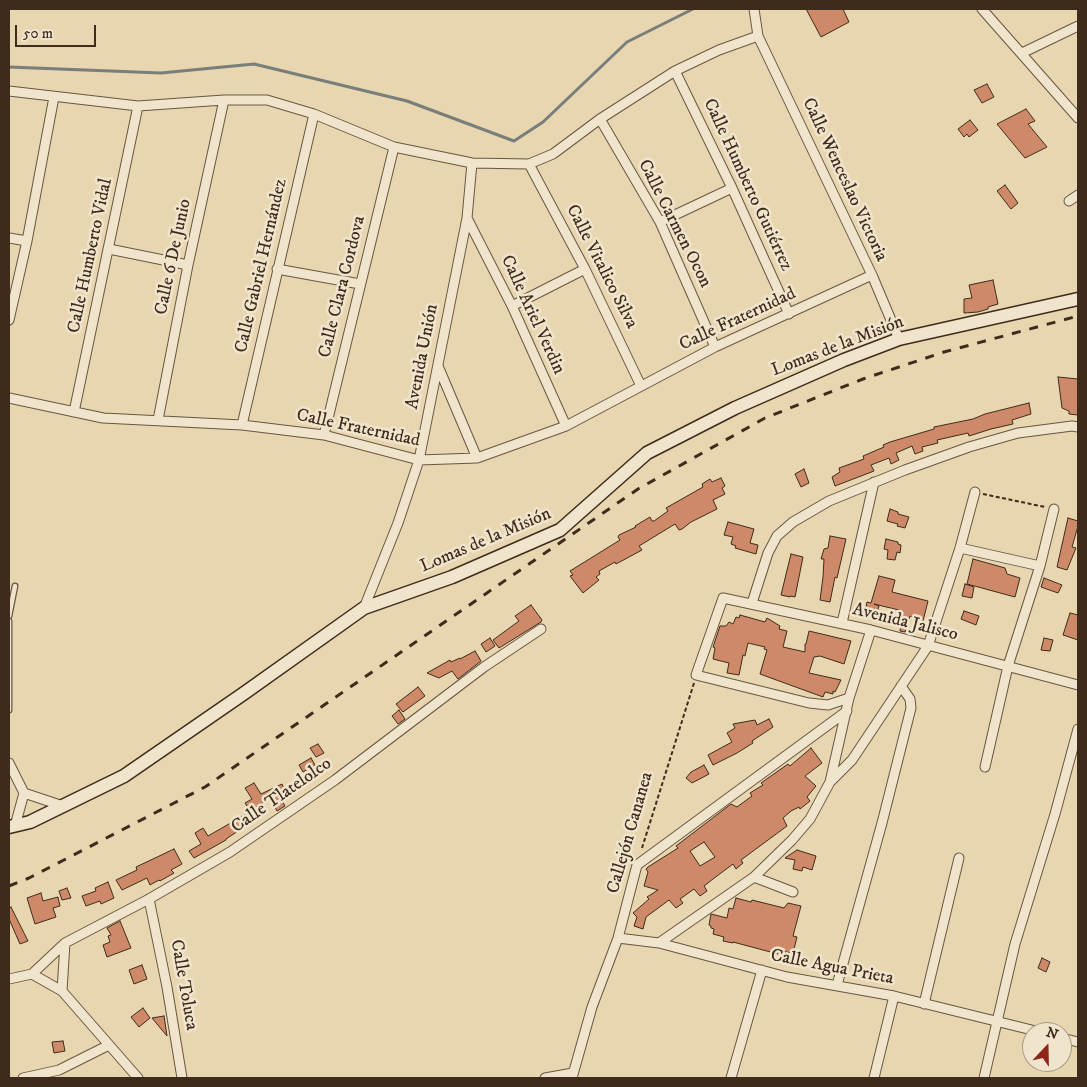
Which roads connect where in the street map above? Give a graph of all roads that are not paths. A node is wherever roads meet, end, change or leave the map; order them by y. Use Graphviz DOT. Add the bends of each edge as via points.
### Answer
graph roads {
  1 [pos="754,9"];
  2 [pos="982,9"];
  3 [pos="1078,26"];
  4 [pos="758,36"];
  5 [pos="1022,53"];
  6 [pos="675,71"];
  7 [pos="9,92"];
  8 [pos="54,97"];
  9 [pos="224,100"];
  10 [pos="138,106"];
  11 [pos="314,114"];
  12 [pos="1078,118"];
  13 [pos="600,119"];
  14 [pos="394,147"];
  15 [pos="472,163"];
  16 [pos="529,164"];
  17 [pos="732,188"];
  18 [pos="1078,195"];
  19 [pos="1069,201"];
  20 [pos="467,218"];
  21 [pos="660,222"];
  22 [pos="9,238"];
  23 [pos="27,241"];
  24 [pos="109,249"];
  25 [pos="188,265"];
  26 [pos="277,269"];
  27 [pos="585,269"];
  28 [pos="872,276"];
  29 [pos="360,284"];
  30 [pos="1078,299"];
  31 [pos="512,306"];
  32 [pos="789,314"];
  33 [pos="9,320"];
  34 [pos="899,339"];
  35 [pos="715,347"];
  36 [pos="438,366"];
  37 [pos="641,386"];
  38 [pos="9,398"];
  39 [pos="74,412"];
  40 [pos="158,420"];
  41 [pos="242,425"];
  42 [pos="566,426"];
  43 [pos="1078,427"];
  44 [pos="324,435"];
  45 [pos="477,458"];
  46 [pos="419,460"];
  47 [pos="874,482"];
  48 [pos="975,492"];
  49 [pos="1054,509"];
  50 [pos="960,548"];
  51 [pos="1040,566"];
  52 [pos="15,586"];
  53 [pos="752,603"];
  54 [pos="364,608"];
  55 [pos="9,616"];
  56 [pos="9,621"];
  57 [pos="842,623"];
  58 [pos="541,629"];
  59 [pos="871,630"];
  60 [pos="928,646"];
  61 [pos="1008,666"];
  62 [pos="1078,685"];
  63 [pos="901,686"];
  64 [pos="850,698"];
  65 [pos="9,710"];
  66 [pos="847,712"];
  67 [pos="1078,729"];
  68 [pos="9,763"];
  69 [pos="985,767"];
  70 [pos="830,782"];
  71 [pos="24,793"];
  72 [pos="63,806"];
  73 [pos="12,826"];
  74 [pos="959,858"];
  75 [pos="754,877"];
  76 [pos="793,892"];
  77 [pos="149,899"];
  78 [pos="618,938"];
  79 [pos="65,942"];
  80 [pos="659,943"];
  81 [pos="762,970"];
  82 [pos="32,974"];
  83 [pos="9,979"];
  84 [pos="837,985"];
  85 [pos="62,991"];
  86 [pos="894,996"];
  87 [pos="924,1004"];
  88 [pos="998,1021"];
  89 [pos="1022,1027"];
  90 [pos="109,1045"];
  91 [pos="572,1076"];
  92 [pos="23,1078"];
  93 [pos="138,1078"];
  94 [pos="182,1078"];
  95 [pos="545,1078"];
  96 [pos="731,1078"];
  97 [pos="874,1078"];
  98 [pos="984,1078"];
  1 -- 4 [label="street, Calle Wenceslao Victoria"];
  2 -- 5 [label="street"];
  3 -- 5 [label="street"];
  4 -- 6 [label="street"];
  4 -- 28 [label="street, Calle Wenceslao Victoria"];
  5 -- 12 [label="street"];
  6 -- 13 [label="street"];
  6 -- 17 [label="street, Calle Humberto Gutiérrez"];
  7 -- 8 [label="street"];
  8 -- 10 [label="street"];
  8 -- 23 [label="street"];
  9 -- 10 [label="street"];
  9 -- 11 [label="street" via="267,100"];
  9 -- 25 [label="street, Calle 6 De Junio"];
  10 -- 24 [label="street, Calle Humberto Vidal"];
  11 -- 14 [label="street"];
  11 -- 26 [label="street, Calle Gabriel Hernández"];
  13 -- 16 [label="street" via="553,154"];
  13 -- 21 [label="street, Calle Carmen Ocon"];
  14 -- 15 [label="street"];
  14 -- 29 [label="street, Calle Clara Cordova"];
  15 -- 16 [label="street"];
  15 -- 20 [label="street, Avenida Unión"];
  16 -- 27 [label="street, Calle Vitalico Silva"];
  17 -- 21 [label="street"];
  17 -- 32 [label="street, Calle Humberto Gutiérrez"];
  18 -- 19 [label="street"];
  20 -- 31 [label="street, Calle Ariel Verdin"];
  20 -- 36 [label="street, Avenida Unión"];
  21 -- 35 [label="street, Calle Carmen Ocon"];
  22 -- 23 [label="street"];
  23 -- 33 [label="street"];
  24 -- 25 [label="street"];
  24 -- 39 [label="street, Calle Humberto Vidal"];
  25 -- 40 [label="street, Calle 6 De Junio"];
  26 -- 29 [label="street"];
  26 -- 41 [label="street, Calle Gabriel Hernández"];
  27 -- 31 [label="street"];
  27 -- 37 [label="street, Calle Vitalico Silva"];
  28 -- 32 [label="street, Calle Fraternidad"];
  28 -- 34 [label="street, Calle Wenceslao Victoria"];
  29 -- 44 [label="street, Calle Clara Cordova"];
  30 -- 34 [label="street, Lomas de la Misión"];
  31 -- 42 [label="street, Calle Ariel Verdin"];
  32 -- 35 [label="street, Calle Fraternidad"];
  34 -- 54 [label="street, Lomas de la Misión" via="735,408 648,453 560,530 452,577"];
  35 -- 37 [label="street, Calle Fraternidad"];
  36 -- 45 [label="street"];
  36 -- 46 [label="street, Avenida Unión"];
  37 -- 42 [label="street, Calle Fraternidad"];
  38 -- 39 [label="street, Calle Fraternidad"];
  39 -- 40 [label="street, Calle Fraternidad" via="102,418"];
  40 -- 41 [label="street, Calle Fraternidad"];
  41 -- 44 [label="street, Calle Fraternidad"];
  42 -- 45 [label="street, Calle Fraternidad"];
  43 -- 47 [label="street" via="1018,433 969,447"];
  44 -- 46 [label="street, Calle Fraternidad"];
  45 -- 46 [label="street, Calle Fraternidad"];
  46 -- 54 [label="street, Avenida Unión"];
  47 -- 53 [label="street" via="829,501 793,522 777,536"];
  47 -- 57 [label="street"];
  48 -- 50 [label="street"];
  49 -- 51 [label="street"];
  50 -- 51 [label="street"];
  50 -- 60 [label="street"];
  51 -- 61 [label="street"];
  52 -- 55 [label="lane"];
  53 -- 57 [label="street, Avenida Jalisco"];
  53 -- 64 [label="street, Avenida Jalisco" via="723,598 696,675 809,703 828,704"];
  54 -- 72 [label="street, Lomas de la Misión" via="124,776"];
  56 -- 65 [label="lane"];
  57 -- 59 [label="street, Avenida Jalisco"];
  58 -- 77 [label="street, Calle Tlatelolco" via="484,667 335,780 238,846"];
  59 -- 60 [label="street, Avenida Jalisco"];
  59 -- 64 [label="street"];
  60 -- 61 [label="street, Avenida Jalisco"];
  60 -- 63 [label="street"];
  61 -- 62 [label="street, Avenida Jalisco"];
  61 -- 69 [label="street"];
  63 -- 70 [label="street" via="852,760"];
  63 -- 84 [label="street" via="910,699 911,708"];
  64 -- 66 [label="street"];
  66 -- 70 [label="street"];
  66 -- 78 [label="street, Callejón Cananea" via="637,865"];
  67 -- 88 [label="street" via="1015,944"];
  68 -- 71 [label="street"];
  70 -- 75 [label="street" via="810,819"];
  71 -- 72 [label="street"];
  71 -- 73 [label="street"];
  72 -- 73 [label="street, Lomas de la Misión" via="30,822"];
  74 -- 87 [label="street"];
  75 -- 76 [label="street"];
  75 -- 80 [label="street"];
  77 -- 79 [label="street, Calle Tlatelolco"];
  77 -- 94 [label="street, Calle Toluca"];
  78 -- 80 [label="street, Calle Agua Prieta"];
  78 -- 91 [label="street, Callejón Cananea" via="592,1007"];
  79 -- 82 [label="street, Calle Tlatelolco"];
  79 -- 85 [label="street"];
  80 -- 81 [label="street, Calle Agua Prieta"];
  81 -- 84 [label="street, Calle Agua Prieta"];
  81 -- 96 [label="street"];
  82 -- 83 [label="street"];
  82 -- 85 [label="street"];
  84 -- 86 [label="street, Calle Agua Prieta"];
  85 -- 90 [label="street"];
  86 -- 87 [label="street, Calle Agua Prieta"];
  86 -- 97 [label="street"];
  87 -- 88 [label="street, Calle Agua Prieta"];
  88 -- 89 [label="street, Calle Agua Prieta"];
  88 -- 98 [label="street"];
  90 -- 92 [label="street" via="59,1070"];
  90 -- 93 [label="street"];
  91 -- 95 [label="street"];
}
